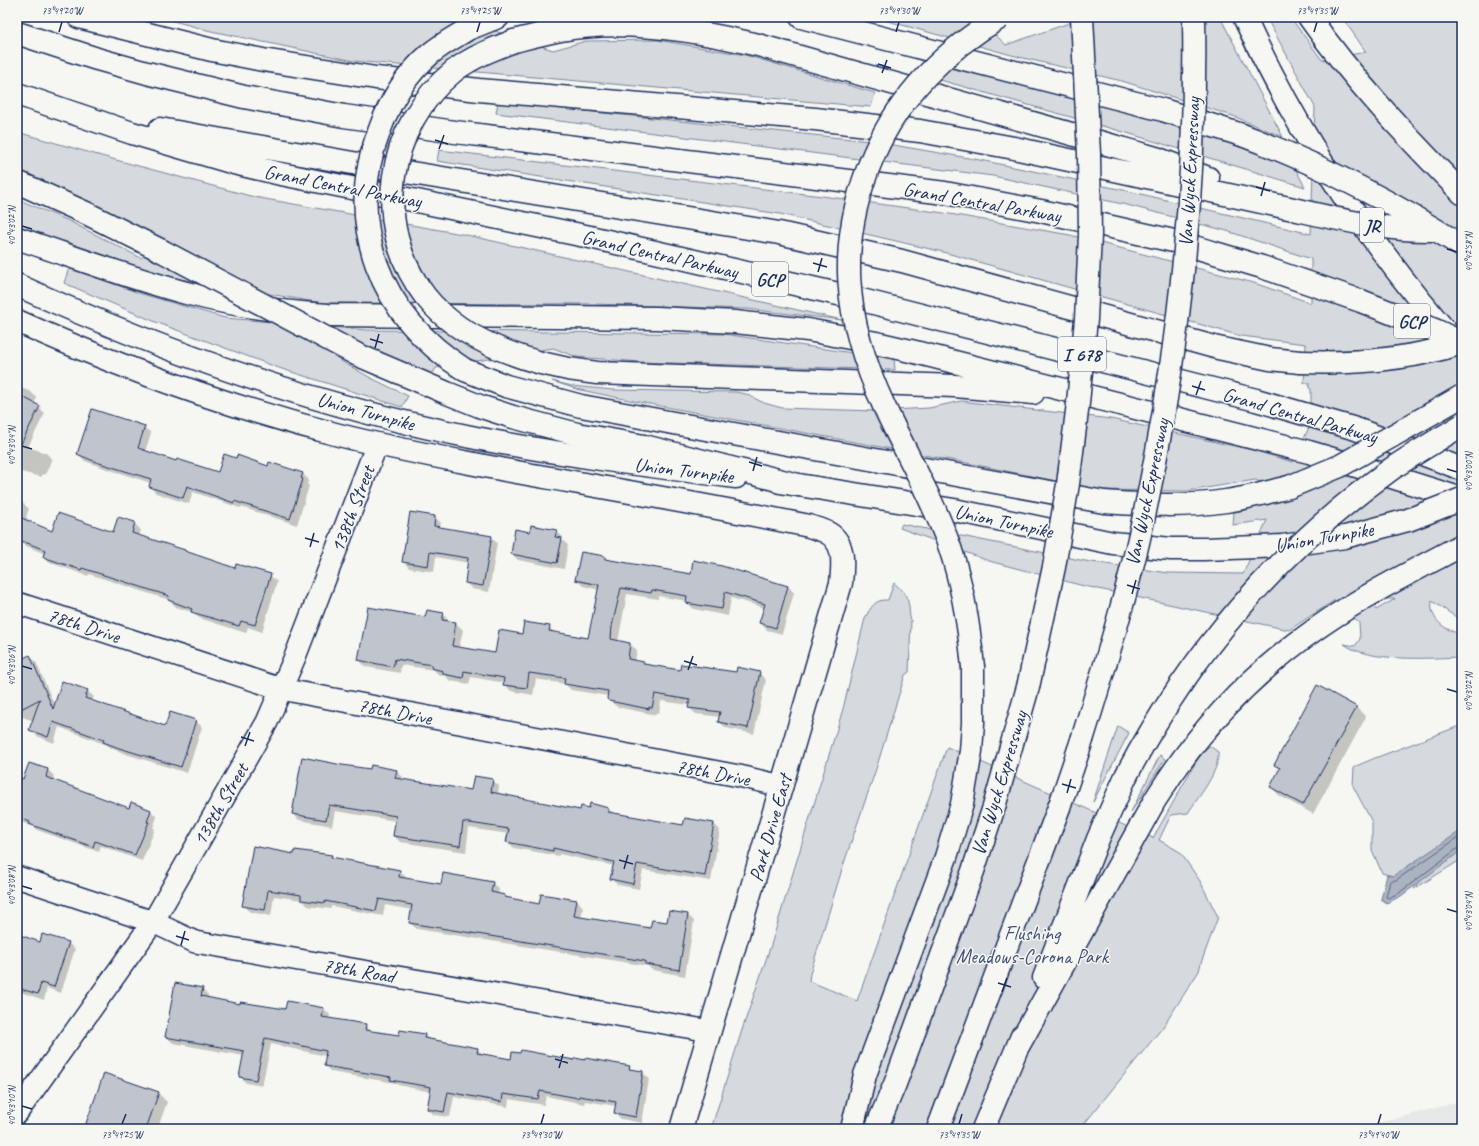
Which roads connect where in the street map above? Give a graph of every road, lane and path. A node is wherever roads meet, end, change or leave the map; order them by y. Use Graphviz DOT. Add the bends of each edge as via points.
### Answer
graph roads {
  1 [pos="79,17"];
  2 [pos="498,17"];
  3 [pos="801,17"];
  4 [pos="1001,17"];
  5 [pos="1082,17"];
  6 [pos="1194,17"];
  7 [pos="1244,17"];
  8 [pos="1309,17"];
  9 [pos="17,33"];
  10 [pos="17,94"];
  11 [pos="72,113"];
  12 [pos="17,182"];
  13 [pos="1462,193"];
  14 [pos="1284,207"];
  15 [pos="1462,229"];
  16 [pos="17,238"];
  17 [pos="1462,246"];
  18 [pos="17,285"];
  19 [pos="17,321"];
  20 [pos="1462,343"];
  21 [pos="1462,350"];
  22 [pos="1462,396"];
  23 [pos="1122,404"];
  24 [pos="1462,425"];
  25 [pos="377,444"];
  26 [pos="1462,444"];
  27 [pos="1462,469"];
  28 [pos="798,485"];
  29 [pos="1462,499"];
  30 [pos="1337,512"];
  31 [pos="825,531"];
  32 [pos="1462,545"];
  33 [pos="17,603"];
  34 [pos="281,689"];
  35 [pos="782,786"];
  36 [pos="17,877"];
  37 [pos="152,922"];
  38 [pos="710,1031"];
  39 [pos="1016,1050"];
  40 [pos="17,1113"];
  41 [pos="681,1129"];
  42 [pos="852,1129"];
  43 [pos="876,1129"];
  44 [pos="938,1129"];
  45 [pos="983,1129"];
  1 -- 14 [label="main road" via="220,52 376,78 934,133"];
  2 -- 22 [label="main road, bridge" via="468,29 446,42 430,54 407,80 383,120 375,140 366,181 366,224 370,245 386,288 409,322 424,338 451,362 465,370 506,386 581,406 1065,496 1162,506 1228,501 1289,487 1340,466"];
  3 -- 17 [label="main road, bridge" via="1163,110 1242,135 1302,159 1367,190"];
  4 -- 42 [label="main road, bridge" via="980,29 934,67 893,117 874,153 860,191 848,259 848,280 855,327 862,351 884,406 927,493 949,545 962,590 973,667 971,751 962,804 946,857 865,1075"];
  5 -- 43 [label="main road, Van Wyck Expressway / I 678, bridge" via="1089,154 1090,235 1086,319 1068,484 1054,567 1028,687 994,807 895,1084"];
  6 -- 44 [label="main road, Van Wyck Expressway, bridge" via="1194,116 1183,266 1168,385 1144,516 1114,633 1082,740"];
  7 -- 21 [label="main road" via="1278,86 1353,209 1408,285"];
  8 -- 13 [label="main road" via="1374,100"];
  9 -- 20 [label="main road, Grand Central Parkway / GCP, bridge" via="154,75 244,97 344,116 945,194 1048,212 1178,242 1262,267 1361,301"];
  10 -- 11 [label="main road, Grand Central Parkway / GCP"];
  11 -- 20 [label="main road, bridge" via="779,233 902,260 1218,348 1270,359 1331,363 1391,359"];
  11 -- 27 [label="main road, Grand Central Parkway / GCP" via="234,163 680,258 921,315 1218,390 1356,429"];
  12 -- 28 [label="main road, bridge" via="162,251 358,355 447,394 513,417 577,434 644,446"];
  14 -- 15 [label="main road, JR, bridge" via="1359,224 1420,230"];
  14 -- 23 [label="main road, bridge" via="1156,158 758,45 723,36 652,28 593,26 561,30 514,42 472,58 441,82 430,95 407,130 401,146 392,197 397,237 414,280 426,297 456,326 516,356 541,364 597,374 955,386"];
  16 -- 23 [label="main road" via="162,287 252,307 328,315 657,318 771,325 876,343"];
  18 -- 28 [label="main road, Union Turnpike" via="187,356 277,386 390,418 474,438 557,453"];
  19 -- 25 [label="main road, Union Turnpike" via="107,360 187,389 296,424"];
  23 -- 29 [label="main road" via="1309,452"];
  24 -- 30 [label="main road, bridge" via="1391,470"];
  25 -- 31 [label="main road, Union Turnpike"];
  25 -- 34 [label="street, 138th Street"];
  26 -- 30 [label="main road, bridge"];
  28 -- 29 [label="main road, Union Turnpike, bridge" via="954,510 1113,543 1204,549 1282,546 1345,537 1408,520"];
  30 -- 39 [label="main road, bridge" via="1279,564 1255,590 1184,679 1143,743 1082,878"];
  31 -- 35 [label="main road, Park Drive East" via="840,547 843,568 841,583"];
  32 -- 39 [label="main road" via="1320,625 1277,658 1217,715 1170,776 1155,800"];
  33 -- 34 [label="street, 78th Drive"];
  34 -- 35 [label="street, 78th Drive"];
  34 -- 37 [label="street, 138th Street" via="267,722"];
  35 -- 38 [label="main road, Park Drive East"];
  36 -- 37 [label="street, 78th Road"];
  37 -- 38 [label="street, 78th Road" via="195,942"];
  37 -- 40 [label="street, 138th Street"];
  38 -- 41 [label="main road, Park Drive East"];
  39 -- 45 [label="main road"];
}
